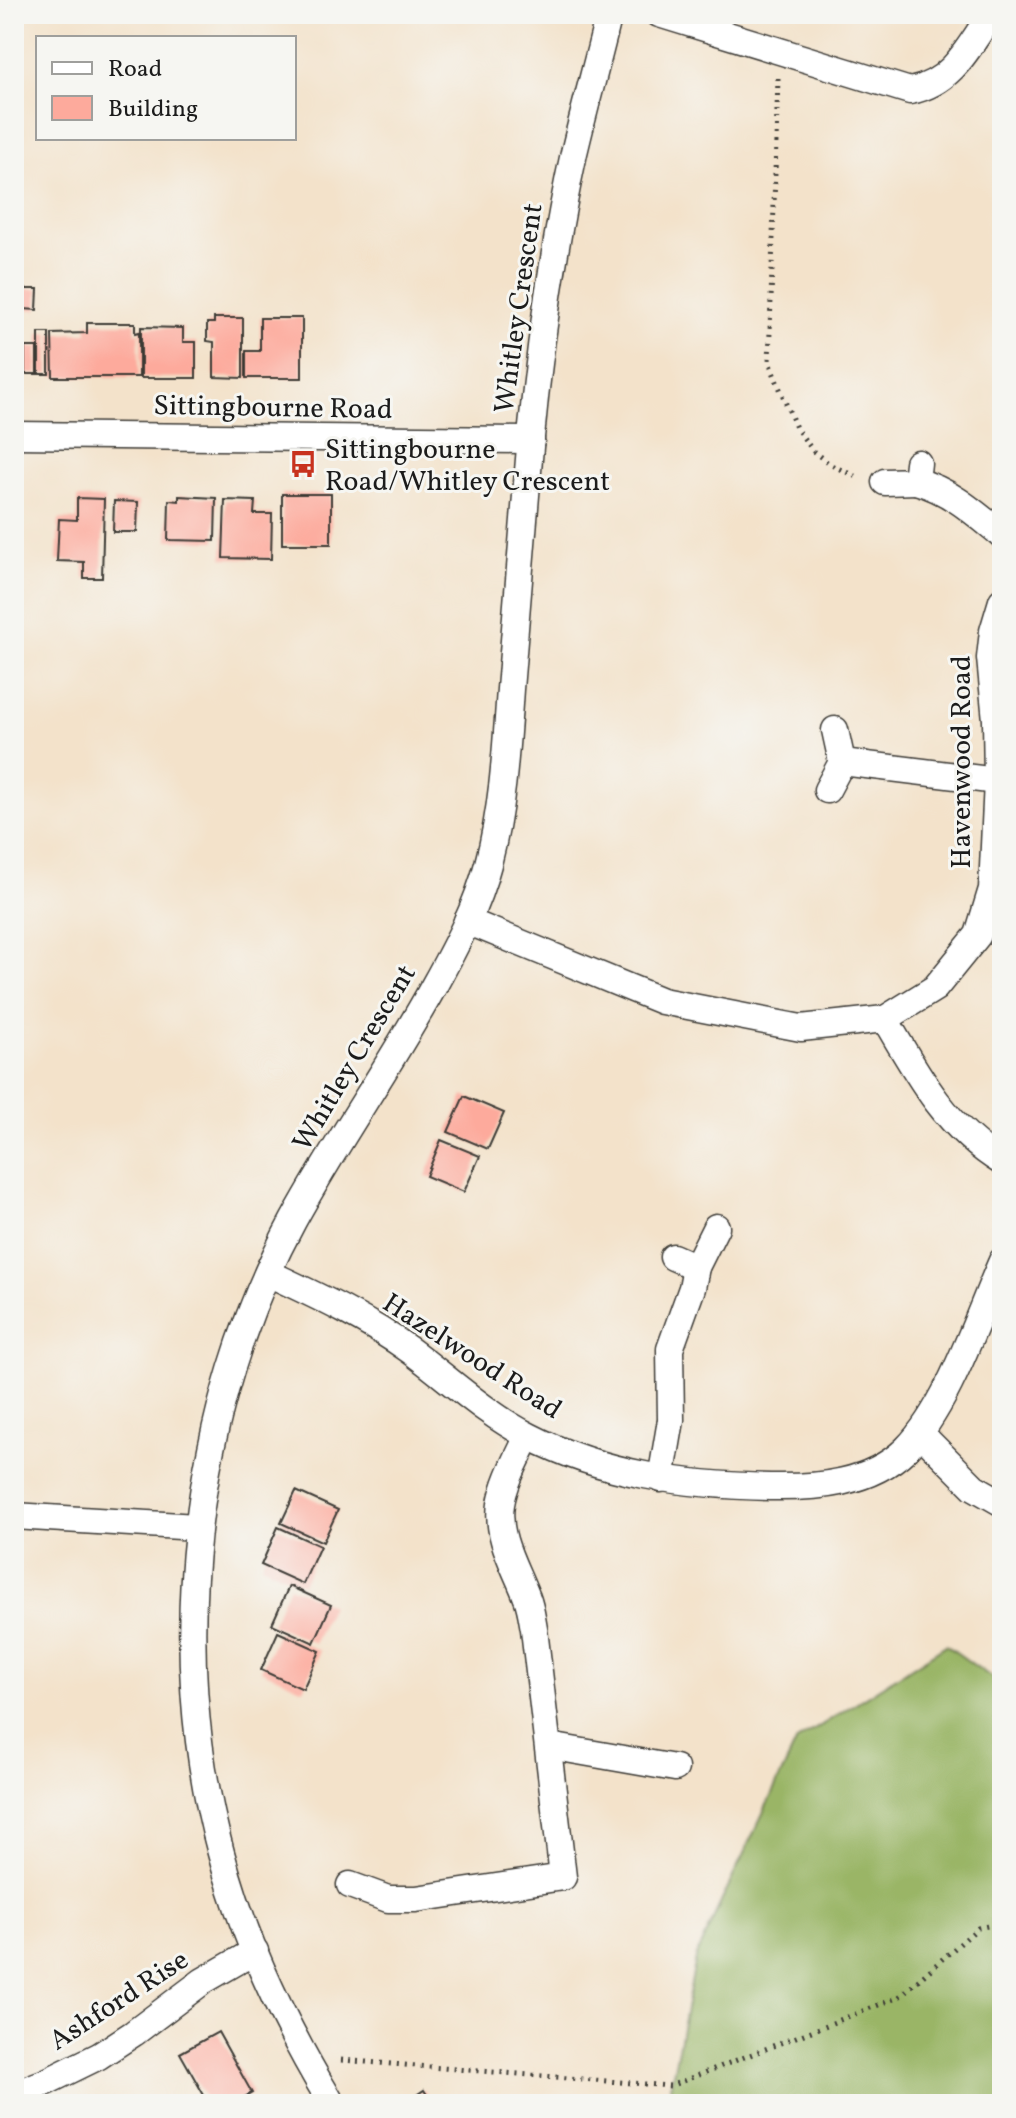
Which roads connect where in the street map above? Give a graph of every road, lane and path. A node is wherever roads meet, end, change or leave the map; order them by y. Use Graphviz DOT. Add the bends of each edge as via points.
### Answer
graph roads {
  1 [pos="609,14"];
  2 [pos="659,14"];
  3 [pos="991,14"];
  4 [pos="779,49"];
  5 [pos="14,435"];
  6 [pos="531,440"];
  7 [pos="885,482"];
  8 [pos="1002,535"];
  9 [pos="1002,601"];
  10 [pos="835,730"];
  11 [pos="842,762"];
  12 [pos="997,781"];
  13 [pos="827,790"];
  14 [pos="997,889"];
  15 [pos="467,921"];
  16 [pos="885,1019"];
  17 [pos="1002,1162"];
  18 [pos="716,1227"];
  19 [pos="1002,1261"];
  20 [pos="268,1273"];
  21 [pos="920,1433"];
  22 [pos="528,1436"];
  23 [pos="661,1479"];
  24 [pos="1002,1503"];
  25 [pos="14,1516"];
  26 [pos="197,1527"];
  27 [pos="549,1746"];
  28 [pos="675,1768"];
  29 [pos="350,1885"];
  30 [pos="1002,1923"];
  31 [pos="255,1951"];
  32 [pos="304,2057"];
  33 [pos="14,2094"];
  34 [pos="332,2104"];
  1 -- 6 [label="street, Whitley Crescent" via="562,217"];
  2 -- 4 [label="street"];
  3 -- 4 [label="street" via="956,66 925,88 910,91"];
  4 -- 7 [label="path" via="769,362 796,428 814,452 864,480"];
  5 -- 6 [label="street, Sittingbourne Road"];
  6 -- 15 [label="street, Whitley Crescent" via="502,791 486,871"];
  7 -- 8 [label="street" via="917,472"];
  9 -- 12 [label="street, Havenwood Road" via="990,658"];
  10 -- 11 [label="street"];
  11 -- 12 [label="street"];
  11 -- 13 [label="street"];
  12 -- 14 [label="street, Havenwood Road"];
  14 -- 16 [label="street, Havenwood Road" via="978,935 935,988"];
  15 -- 16 [label="street, Havenwood Road" via="662,1001 801,1028"];
  15 -- 20 [label="street, Whitley Crescent" via="420,1012 291,1224"];
  16 -- 17 [label="street" via="943,1112"];
  18 -- 23 [label="street" via="684,1262 692,1288 670,1349 671,1420"];
  19 -- 21 [label="street, Hazelwood Road" via="940,1402"];
  20 -- 22 [label="street, Hazelwood Road" via="370,1324"];
  20 -- 26 [label="street, Whitley Crescent" via="220,1415"];
  21 -- 23 [label="street, Hazelwood Road" via="903,1451 857,1479 793,1487"];
  21 -- 24 [label="street" via="974,1487"];
  22 -- 23 [label="street, Hazelwood Road" via="617,1470"];
  22 -- 27 [label="street" via="506,1484 500,1528 528,1601"];
  25 -- 26 [label="street"];
  26 -- 31 [label="street, Whitley Crescent" via="192,1606 203,1767 221,1854"];
  27 -- 28 [label="street"];
  27 -- 29 [label="street" via="563,1877 416,1899 388,1899"];
  30 -- 32 [label="path" via="978,1928 899,1997 670,2086"];
  31 -- 32 [label="street, Whitley Crescent"];
  31 -- 33 [label="street, Ashford Rise" via="203,1981 99,2056"];
  32 -- 34 [label="street, Whitley Crescent"];
}
